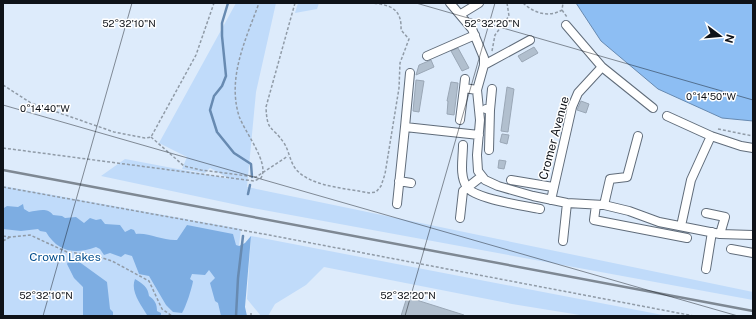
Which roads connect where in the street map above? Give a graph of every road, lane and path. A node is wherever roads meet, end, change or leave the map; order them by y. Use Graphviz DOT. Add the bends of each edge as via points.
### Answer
graph roads {
  1 [pos="214,3"];
  2 [pos="260,3"];
  3 [pos="295,3"];
  4 [pos="373,3"];
  5 [pos="450,3"];
  6 [pos="479,3"];
  7 [pos="507,3"];
  8 [pos="523,3"];
  9 [pos="563,3"];
  10 [pos="562,10"];
  11 [pos="461,14"];
  12 [pos="568,24"];
  13 [pos="475,35"];
  14 [pos="530,40"];
  15 [pos="427,56"];
  16 [pos="484,61"];
  17 [pos="602,67"];
  18 [pos="410,73"];
  19 [pos="465,79"];
  20 [pos="3,84"];
  21 [pos="464,88"];
  22 [pos="492,89"];
  23 [pos="477,90"];
  24 [pos="480,108"];
  25 [pos="653,108"];
  26 [pos="490,110"];
  27 [pos="667,116"];
  28 [pos="460,120"];
  29 [pos="405,127"];
  30 [pos="711,132"];
  31 [pos="479,135"];
  32 [pos="638,136"];
  33 [pos="753,136"];
  34 [pos="151,137"];
  35 [pos="463,145"];
  36 [pos="3,148"];
  37 [pos="753,148"];
  38 [pos="489,150"];
  39 [pos="289,156"];
  40 [pos="263,175"];
  41 [pos="482,176"];
  42 [pos="511,180"];
  43 [pos="399,181"];
  44 [pos="411,183"];
  45 [pos="3,187"];
  46 [pos="553,187"];
  47 [pos="467,188"];
  48 [pos="551,200"];
  49 [pos="567,203"];
  50 [pos="397,204"];
  51 [pos="600,205"];
  52 [pos="540,209"];
  53 [pos="706,214"];
  54 [pos="640,215"];
  55 [pos="460,218"];
  56 [pos="680,226"];
  57 [pos="636,229"];
  58 [pos="716,233"];
  59 [pos="753,235"];
  60 [pos="3,236"];
  61 [pos="10,237"];
  62 [pos="687,238"];
  63 [pos="3,241"];
  64 [pos="563,241"];
  65 [pos="732,248"];
  66 [pos="753,253"];
  67 [pos="706,268"];
  68 [pos="250,313"];
  69 [pos="172,316"];
  70 [pos="251,316"];
  71 [pos="694,316"];
  1 -- 34 [label="path" via="196,55"];
  2 -- 40 [label="path" via="247,36 235,79 235,99 239,116 263,167"];
  3 -- 39 [label="path" via="266,107 267,123 284,143"];
  4 -- 39 [label="path" via="391,7 399,14 402,19 401,30 409,39 400,63 396,108 381,186 376,192 369,193 313,182 303,177"];
  5 -- 11 [label="street"];
  6 -- 11 [label="street"];
  7 -- 16 [label="path" via="509,16 495,35 491,54"];
  8 -- 10 [label="path" via="531,10 547,15"];
  9 -- 10 [label="path"];
  10 -- 12 [label="path"];
  11 -- 13 [label="street"];
  12 -- 17 [label="street"];
  13 -- 15 [label="street"];
  13 -- 16 [label="street"];
  14 -- 16 [label="street"];
  16 -- 23 [label="street"];
  17 -- 25 [label="street"];
  17 -- 46 [label="street, Cromer Avenue" via="578,93 572,107"];
  18 -- 29 [label="street"];
  19 -- 21 [label="street"];
  20 -- 34 [label="path" via="31,103 114,132"];
  21 -- 23 [label="street"];
  21 -- 28 [label="street"];
  22 -- 26 [label="street"];
  23 -- 24 [label="street"];
  24 -- 26 [label="street"];
  24 -- 31 [label="street"];
  26 -- 38 [label="street"];
  27 -- 30 [label="street"];
  29 -- 31 [label="street"];
  29 -- 43 [label="street"];
  30 -- 33 [label="path"];
  30 -- 37 [label="street" via="741,146"];
  30 -- 56 [label="street" via="691,180"];
  31 -- 41 [label="street" via="478,171"];
  32 -- 51 [label="street" via="626,177 610,179"];
  34 -- 40 [label="path" via="184,166 256,178"];
  35 -- 47 [label="street" via="462,175"];
  36 -- 40 [label="path" via="254,181"];
  39 -- 40 [label="path"];
  41 -- 47 [label="street"];
  41 -- 48 [label="street" via="498,186"];
  42 -- 46 [label="street"];
  43 -- 44 [label="street"];
  43 -- 50 [label="street"];
  45 -- 71 [label="path"];
  46 -- 48 [label="street, Cromer Avenue"];
  47 -- 52 [label="street" via="478,195"];
  47 -- 55 [label="street" via="463,191"];
  48 -- 49 [label="street"];
  49 -- 51 [label="street"];
  49 -- 64 [label="street"];
  51 -- 54 [label="street"];
  51 -- 57 [label="street" via="594,220"];
  53 -- 58 [label="street" via="725,217"];
  54 -- 56 [label="street"];
  54 -- 57 [label="street"];
  56 -- 58 [label="street"];
  57 -- 62 [label="street"];
  58 -- 59 [label="street"];
  58 -- 67 [label="street"];
  60 -- 61 [label="path"];
  61 -- 63 [label="path"];
  61 -- 69 [label="path" via="30,236 68,252 112,260 149,281 162,308"];
  65 -- 66 [label="street"];
  68 -- 70 [label="path"];
}
